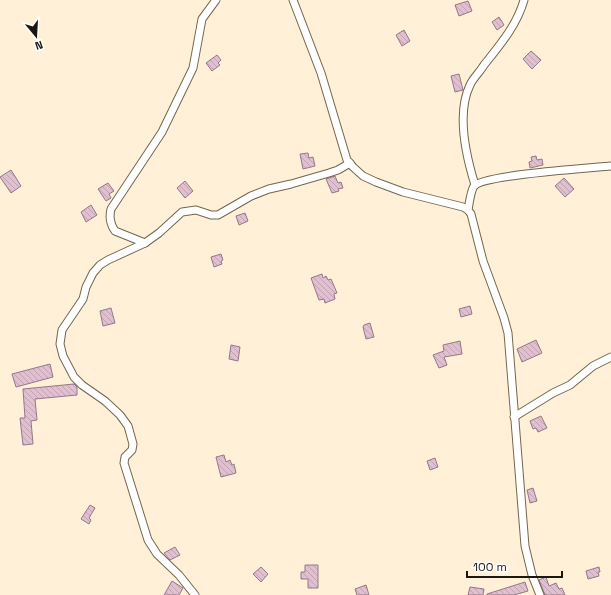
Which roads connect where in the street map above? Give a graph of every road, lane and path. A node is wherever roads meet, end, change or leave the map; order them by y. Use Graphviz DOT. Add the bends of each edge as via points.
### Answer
graph roads {
  1 [pos="216,0"];
  2 [pos="293,0"];
  3 [pos="524,0"];
  4 [pos="350,164"];
  5 [pos="611,166"];
  6 [pos="475,185"];
  7 [pos="468,210"];
  8 [pos="145,243"];
  9 [pos="611,357"];
  10 [pos="514,417"];
  11 [pos="195,595"];
  12 [pos="540,595"];
  1 -- 8 [label="street" via="202,19 193,68 162,132 111,209 110,222 115,231"];
  2 -- 4 [label="street" via="321,73"];
  3 -- 6 [label="street" via="509,33 470,84 465,99 463,118 467,157"];
  4 -- 7 [label="street" via="363,176 376,182"];
  4 -- 8 [label="street" via="329,173 269,189 218,215 196,210 182,212"];
  5 -- 6 [label="street" via="503,177"];
  6 -- 7 [label="street"];
  7 -- 10 [label="street" via="508,333"];
  8 -- 11 [label="street" via="108,260 93,273 82,299 62,330 60,344 74,377 105,401 128,426 133,444 124,463 148,540 157,554"];
  9 -- 10 [label="street" via="593,366 570,386 553,393"];
  10 -- 12 [label="street" via="525,546"];
}
